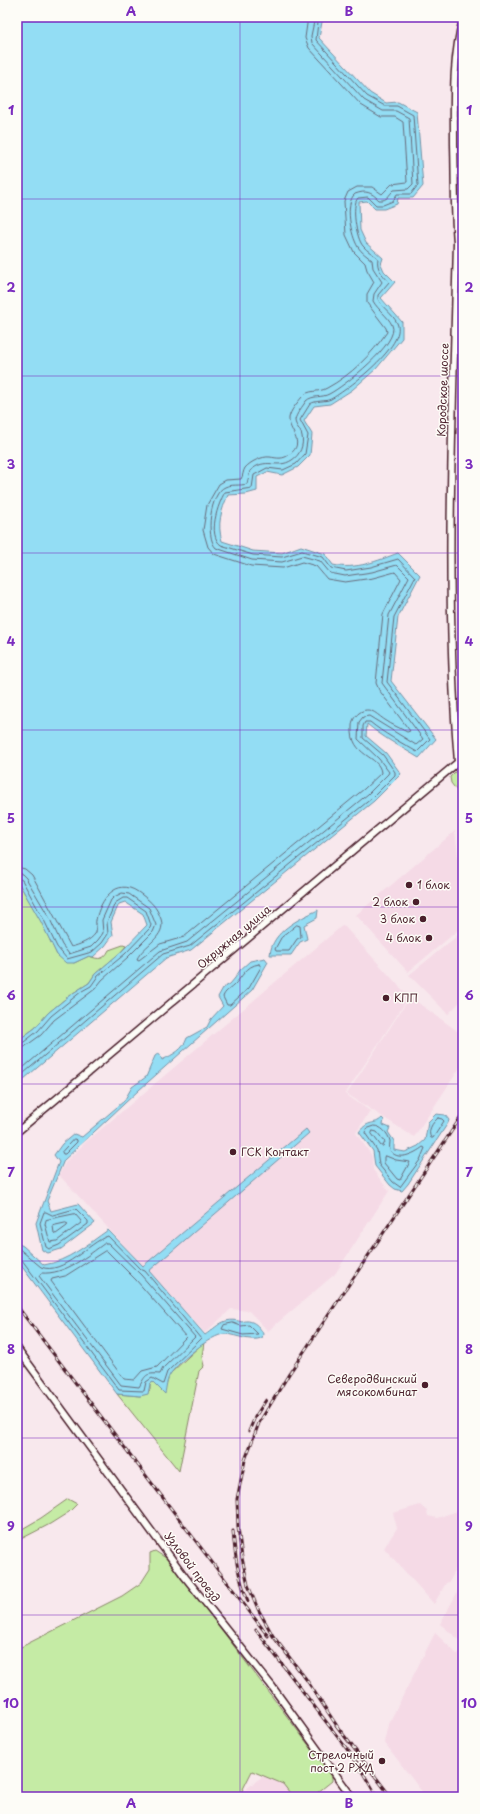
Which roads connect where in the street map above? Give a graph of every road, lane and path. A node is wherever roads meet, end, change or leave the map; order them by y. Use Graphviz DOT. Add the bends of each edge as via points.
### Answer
graph roads {
  1 [pos="463,19"];
  2 [pos="463,758"];
  3 [pos="458,762"];
  4 [pos="17,1132"];
  5 [pos="17,1348"];
  6 [pos="352,1797"];
  1 -- 3 [label="main road, Кородское шоссе" via="456,48 453,113 457,242 450,624"];
  2 -- 3 [label="main road, Окружная улица"];
  3 -- 4 [label="main road, Окружная улица"];
  5 -- 6 [label="main road, Узловой проезд" via="185,1577 271,1684"];
}
